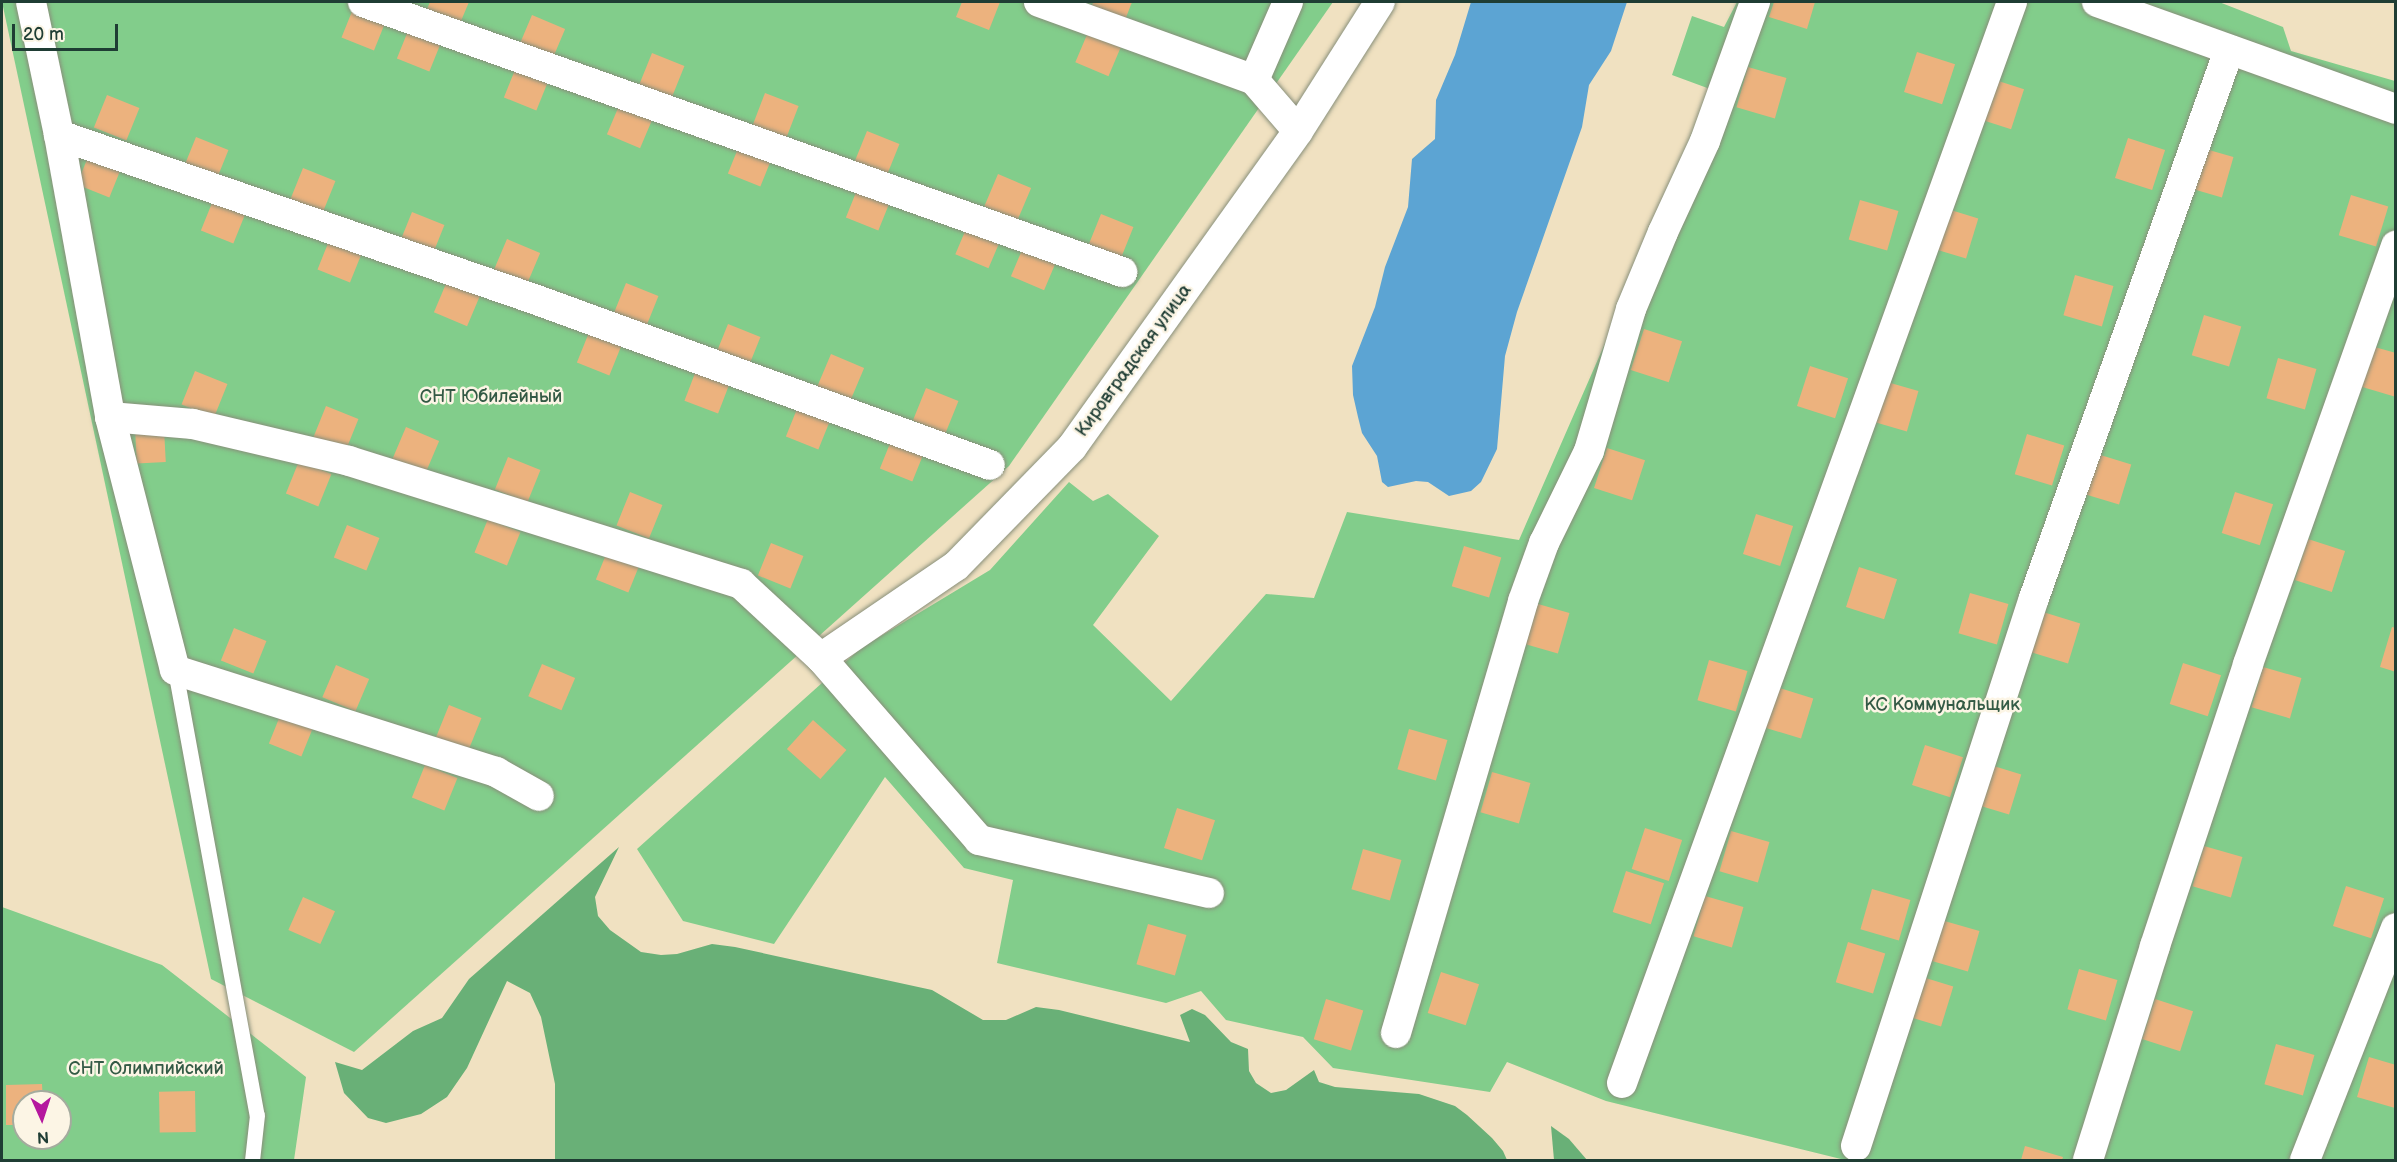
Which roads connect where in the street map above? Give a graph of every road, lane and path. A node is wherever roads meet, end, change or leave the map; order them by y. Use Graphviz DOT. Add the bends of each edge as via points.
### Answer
graph roads {
  1 [pos="31,2"];
  2 [pos="363,2"];
  3 [pos="1039,2"];
  4 [pos="1288,2"];
  5 [pos="1380,2"];
  6 [pos="1755,2"];
  7 [pos="2012,2"];
  8 [pos="2097,2"];
  9 [pos="2229,50"];
  10 [pos="1254,80"];
  11 [pos="2396,109"];
  12 [pos="1298,131"];
  13 [pos="59,135"];
  14 [pos="2396,244"];
  15 [pos="1122,272"];
  16 [pos="110,417"];
  17 [pos="990,465"];
  18 [pos="821,658"];
  19 [pos="175,670"];
  20 [pos="539,796"];
  21 [pos="1209,893"];
  22 [pos="2396,928"];
  23 [pos="1396,1033"];
  24 [pos="1622,1083"];
  25 [pos="1856,1146"];
  26 [pos="252,1161"];
  27 [pos="2088,1161"];
  28 [pos="2305,1161"];
  1 -- 13 [label="street"];
  2 -- 15 [label="street"];
  3 -- 10 [label="street"];
  4 -- 10 [label="street"];
  5 -- 12 [label="street, Кировградская улица"];
  6 -- 23 [label="street" via="1706,141 1631,309 1589,451 1544,543 1523,600"];
  7 -- 24 [label="street"];
  8 -- 9 [label="street"];
  9 -- 11 [label="street"];
  9 -- 25 [label="street" via="2034,598"];
  10 -- 12 [label="street"];
  12 -- 18 [label="street, Кировградская улица" via="1072,447 957,567"];
  13 -- 16 [label="street"];
  13 -- 17 [label="street" via="534,299"];
  14 -- 27 [label="street" via="2248,664"];
  16 -- 18 [label="street" via="193,424 349,461 741,584"];
  16 -- 19 [label="street"];
  18 -- 21 [label="street" via="980,840"];
  19 -- 20 [label="street" via="496,772"];
  19 -- 26 [label="lane" via="257,1115"];
  22 -- 28 [label="street"];
}
